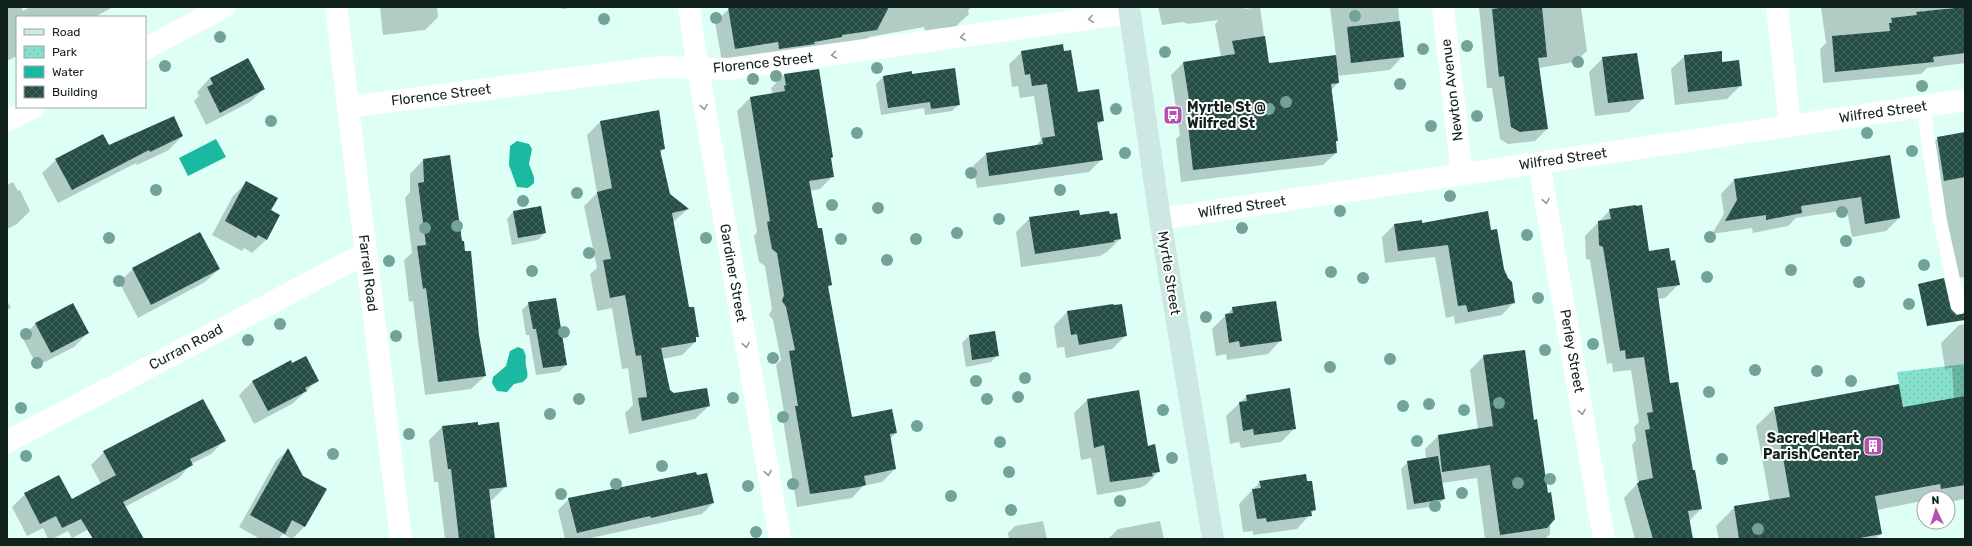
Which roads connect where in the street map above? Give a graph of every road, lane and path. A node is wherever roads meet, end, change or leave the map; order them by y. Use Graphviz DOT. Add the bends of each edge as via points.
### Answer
graph roads {
  1 [pos="224,7"];
  2 [pos="336,7"];
  3 [pos="689,7"];
  4 [pos="1443,7"];
  5 [pos="1777,7"];
  6 [pos="1130,10"];
  7 [pos="146,48"];
  8 [pos="698,68"];
  9 [pos="1965,100"];
  10 [pos="1923,106"];
  11 [pos="348,107"];
  12 [pos="32,108"];
  13 [pos="7,121"];
  14 [pos="1790,126"];
  15 [pos="1540,163"];
  16 [pos="1462,174"];
  17 [pos="1160,219"];
  18 [pos="366,252"];
  19 [pos="1960,307"];
  20 [pos="7,442"];
  21 [pos="401,539"];
  22 [pos="780,539"];
  23 [pos="1213,539"];
  24 [pos="1604,539"];
  1 -- 7 [label="street"];
  2 -- 11 [label="street, Farrell Road"];
  3 -- 8 [label="street, Gardiner Street"];
  4 -- 16 [label="street, Newton Avenue"];
  5 -- 14 [label="street"];
  6 -- 8 [label="street, Florence Street, one-way" via="728,69"];
  6 -- 17 [label="main road, Myrtle Street"];
  8 -- 11 [label="street, Florence Street" via="659,67"];
  8 -- 22 [label="street, Gardiner Street, one-way"];
  9 -- 10 [label="street, Wilfred Street"];
  10 -- 14 [label="street, Wilfred Street"];
  10 -- 19 [label="lane" via="1940,221"];
  11 -- 18 [label="street, Farrell Road"];
  12 -- 13 [label="street"];
  14 -- 15 [label="street, Wilfred Street"];
  15 -- 16 [label="street, Wilfred Street"];
  15 -- 24 [label="street, Perley Street, one-way"];
  16 -- 17 [label="street, Wilfred Street"];
  17 -- 23 [label="main road, Myrtle Street"];
  18 -- 20 [label="street, Curran Road"];
  18 -- 21 [label="street, Farrell Road"];
}
